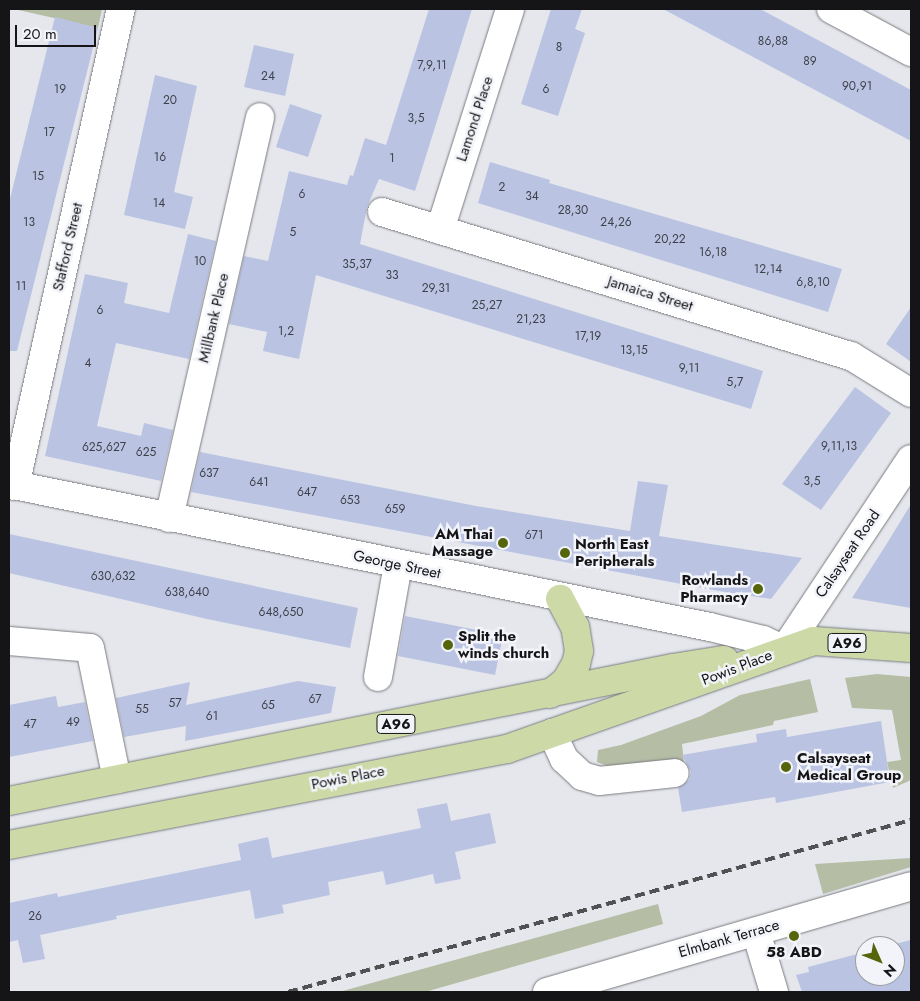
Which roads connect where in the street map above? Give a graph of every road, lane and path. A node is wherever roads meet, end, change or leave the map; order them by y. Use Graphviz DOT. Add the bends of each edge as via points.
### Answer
graph roads {
  1 [pos="121,9"];
  2 [pos="510,9"];
  3 [pos="831,9"];
  4 [pos="911,52"];
  5 [pos="260,117"];
  6 [pos="382,212"];
  7 [pos="440,230"];
  8 [pos="911,392"];
  9 [pos="911,459"];
  10 [pos="12,485"];
  11 [pos="169,518"];
  12 [pos="398,565"];
  13 [pos="560,599"];
  14 [pos="9,641"];
  15 [pos="911,648"];
  16 [pos="784,650"];
  17 [pos="378,677"];
  18 [pos="550,694"];
  19 [pos="552,732"];
  20 [pos="675,773"];
  21 [pos="117,779"];
  22 [pos="9,800"];
  23 [pos="9,845"];
  24 [pos="911,886"];
  25 [pos="756,932"];
  26 [pos="547,992"];
  27 [pos="774,992"];
  1 -- 10 [label="street, Stafford Street"];
  2 -- 7 [label="street, Lamond Place"];
  3 -- 4 [label="street"];
  5 -- 11 [label="street, Millbank Place"];
  6 -- 7 [label="street, Jamaica Street"];
  7 -- 8 [label="street, Jamaica Street" via="850,356"];
  9 -- 16 [label="street, Calsayseat Road"];
  10 -- 11 [label="street, George Street"];
  11 -- 12 [label="street, George Street"];
  12 -- 13 [label="street, George Street"];
  12 -- 17 [label="street"];
  13 -- 16 [label="street, George Street" via="710,627 763,640"];
  13 -- 18 [label="main road" via="575,627 579,651 566,681"];
  14 -- 21 [label="street" via="90,648"];
  15 -- 16 [label="main road, A96" via="822,641"];
  16 -- 18 [label="main road, Powis Place / A96" via="673,668"];
  16 -- 19 [label="main road, Powis Place / A96"];
  18 -- 21 [label="main road, Powis Place / A96"];
  19 -- 20 [label="street" via="571,769 603,786"];
  19 -- 23 [label="main road, Powis Place / A96" via="475,757 329,781"];
  21 -- 22 [label="main road, Powis Place / A96"];
  24 -- 25 [label="street, Elmbank Terrace"];
  25 -- 26 [label="street, Elmbank Terrace"];
  25 -- 27 [label="street"];
}
